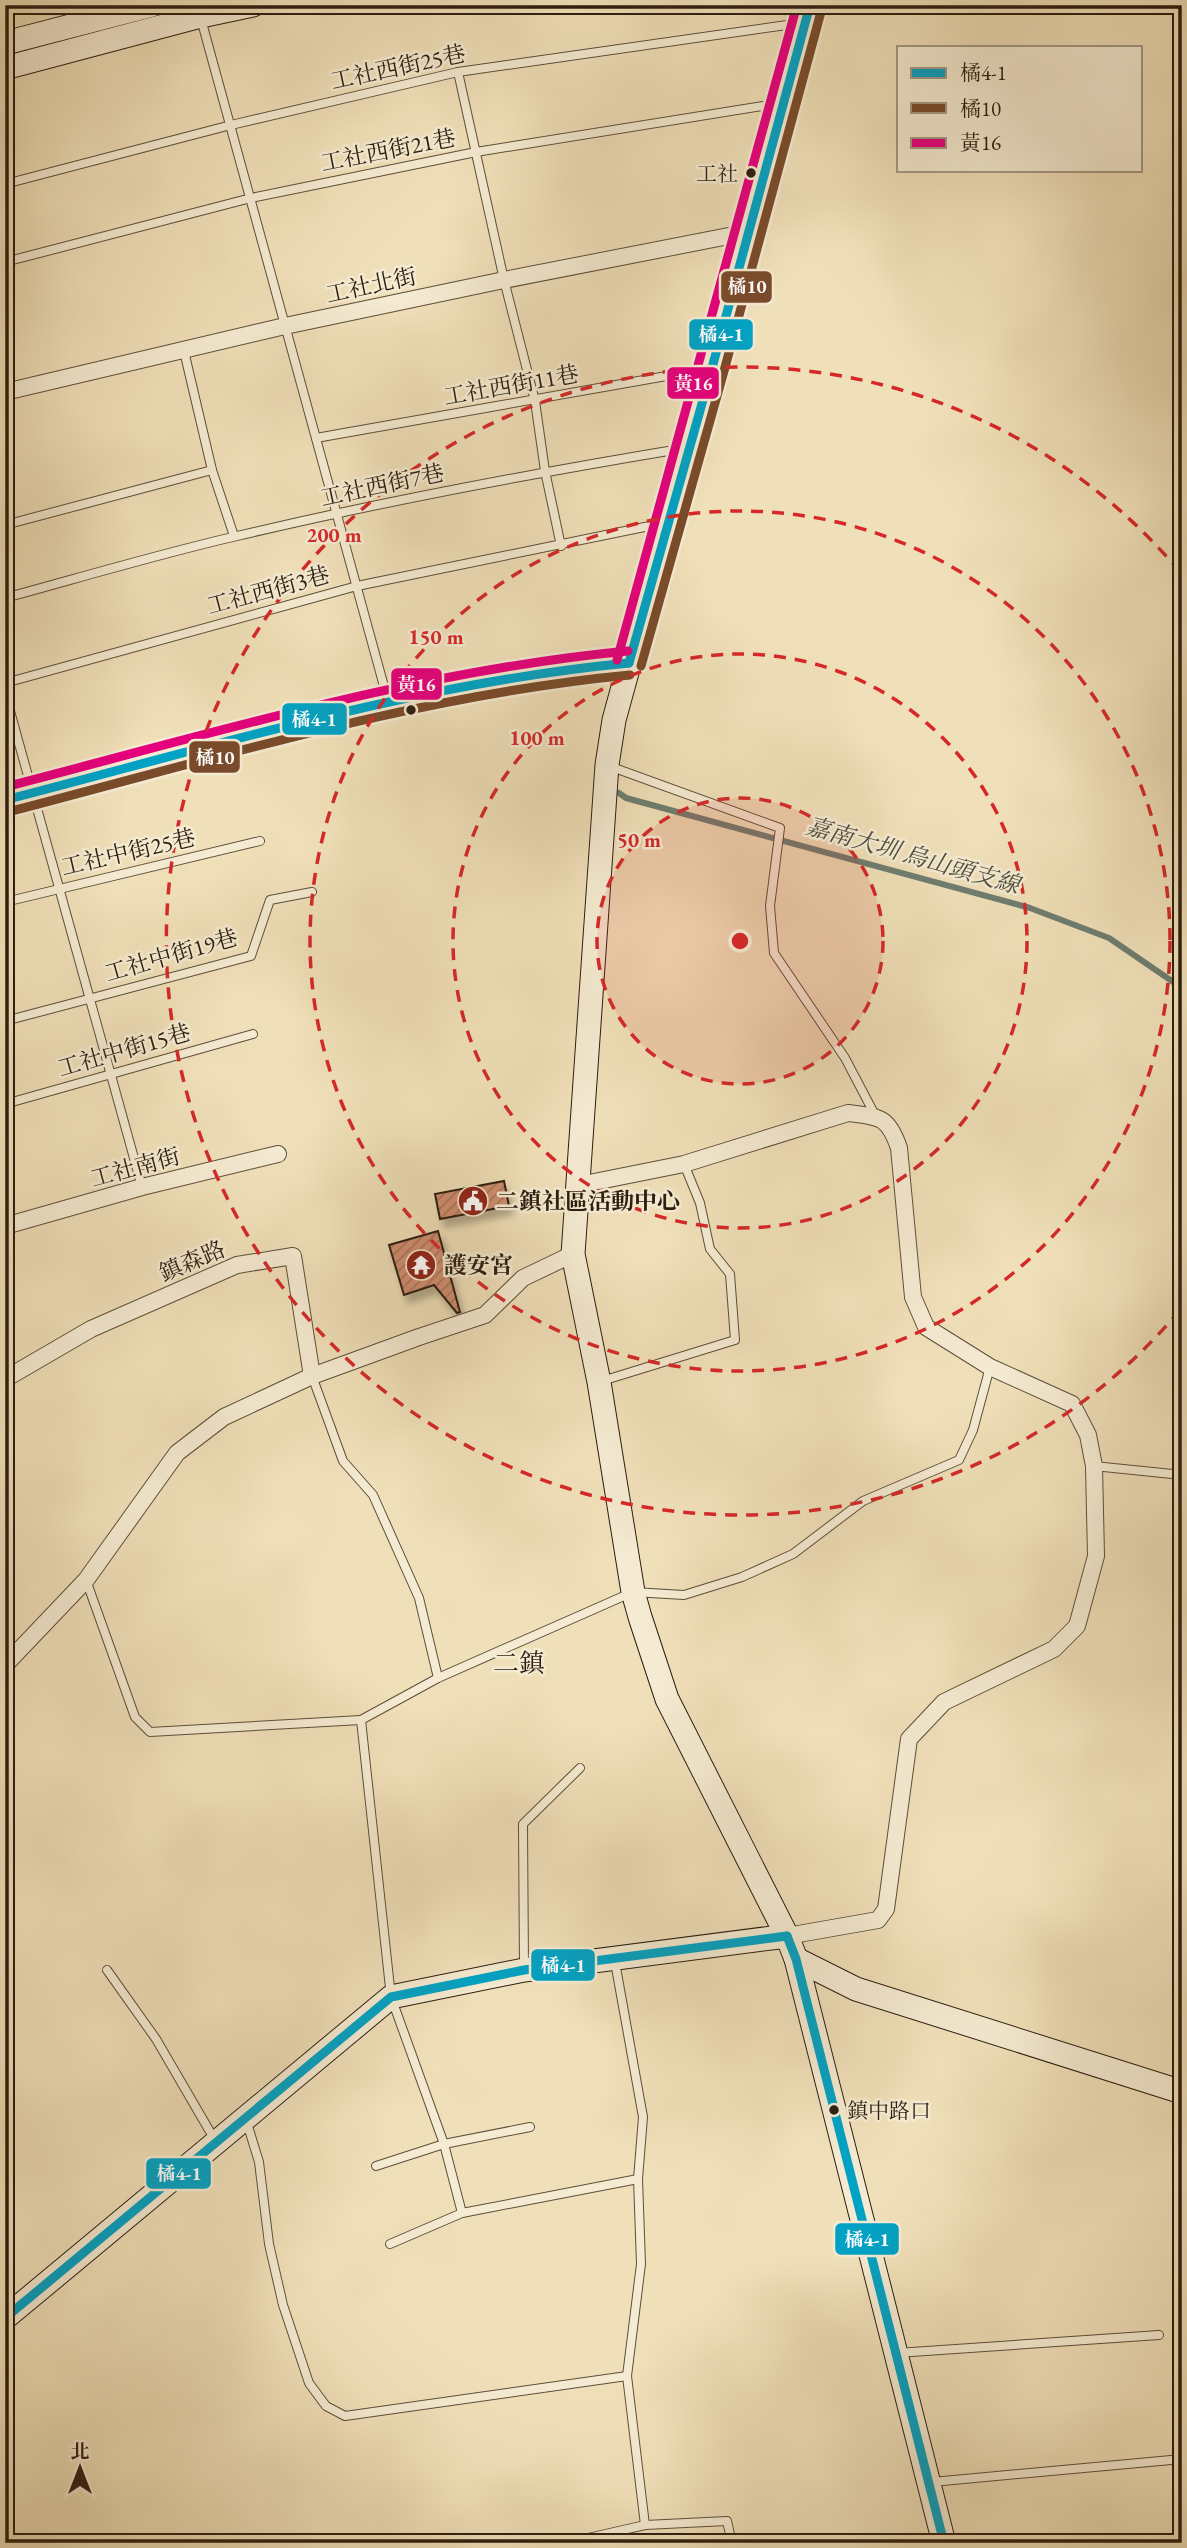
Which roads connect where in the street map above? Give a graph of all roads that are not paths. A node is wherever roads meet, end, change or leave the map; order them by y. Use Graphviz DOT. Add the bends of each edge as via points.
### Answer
graph roads {
  1 [pos="152,5"];
  2 [pos="253,5"];
  3 [pos="199,11"];
  4 [pos="808,14"];
  5 [pos="5,43"];
  6 [pos="5,68"];
  7 [pos="458,72"];
  8 [pos="784,102"];
  9 [pos="230,125"];
  10 [pos="476,152"];
  11 [pos="5,184"];
  12 [pos="250,198"];
  13 [pos="749,232"];
  14 [pos="5,262"];
  15 [pos="504,280"];
  16 [pos="285,326"];
  17 [pos="184,351"];
  18 [pos="712,368"];
  19 [pos="5,392"];
  20 [pos="535,401"];
  21 [pos="316,438"];
  22 [pos="689,448"];
  23 [pos="212,470"];
  24 [pos="545,471"];
  25 [pos="337,513"];
  26 [pos="667,523"];
  27 [pos="5,525"];
  28 [pos="234,536"];
  29 [pos="561,546"];
  30 [pos="357,586"];
  31 [pos="5,598"];
  32 [pos="629,663"];
  33 [pos="5,683"];
  34 [pos="5,693"];
  35 [pos="388,701"];
  36 [pos="607,765"];
  37 [pos="33,792"];
  38 [pos="5,800"];
  39 [pos="260,841"];
  40 [pos="59,888"];
  41 [pos="312,892"];
  42 [pos="5,902"];
  43 [pos="90,998"];
  44 [pos="5,1021"];
  45 [pos="253,1034"];
  46 [pos="111,1075"];
  47 [pos="5,1104"];
  48 [pos="876,1117"];
  49 [pos="278,1154"];
  50 [pos="684,1164"];
  51 [pos="579,1185"];
  52 [pos="142,1187"];
  53 [pos="5,1226"];
  54 [pos="573,1254"];
  55 [pos="990,1367"];
  56 [pos="312,1376"];
  57 [pos="5,1379"];
  58 [pos="599,1382"];
  59 [pos="1094,1466"];
  60 [pos="1182,1475"];
  61 [pos="86,1580"];
  62 [pos="633,1592"];
  63 [pos="5,1665"];
  64 [pos="438,1678"];
  65 [pos="361,1720"];
  66 [pos="580,1768"];
  67 [pos="787,1936"];
  68 [pos="615,1957"];
  69 [pos="796,1959"];
  70 [pos="107,1970"];
  71 [pos="524,1970"];
  72 [pos="391,1997"];
  73 [pos="1182,2092"];
  74 [pos="246,2120"];
  75 [pos="530,2127"];
  76 [pos="217,2143"];
  77 [pos="444,2144"];
  78 [pos="376,2166"];
  79 [pos="638,2179"];
  80 [pos="462,2213"];
  81 [pos="390,2244"];
  82 [pos="5,2318"];
  83 [pos="1159,2335"];
  84 [pos="895,2354"];
  85 [pos="628,2376"];
  86 [pos="1182,2459"];
  87 [pos="929,2482"];
  88 [pos="645,2525"];
  89 [pos="566,2543"];
  90 [pos="732,2543"];
  91 [pos="944,2543"];
  1 -- 5 [label="street"];
  2 -- 3 [label="street"];
  3 -- 6 [label="street"];
  3 -- 9 [label="lane"];
  4 -- 7 [label="lane, 工社西街25巷"];
  4 -- 8 [label="street"];
  7 -- 9 [label="lane, 工社西街25巷"];
  7 -- 10 [label="lane"];
  8 -- 10 [label="lane, 工社西街21巷"];
  8 -- 13 [label="street"];
  9 -- 11 [label="lane, 工社西街25巷"];
  9 -- 12 [label="lane"];
  10 -- 12 [label="lane, 工社西街21巷"];
  10 -- 15 [label="lane"];
  12 -- 14 [label="lane, 工社西街21巷"];
  12 -- 16 [label="lane"];
  13 -- 15 [label="street, 工社北街"];
  13 -- 18 [label="street"];
  15 -- 16 [label="street, 工社北街"];
  15 -- 20 [label="lane"];
  16 -- 17 [label="street, 工社北街"];
  16 -- 21 [label="lane"];
  17 -- 19 [label="street, 工社北街"];
  17 -- 23 [label="lane"];
  18 -- 20 [label="lane, 工社西街11巷"];
  18 -- 22 [label="street"];
  20 -- 21 [label="lane, 工社西街11巷"];
  20 -- 24 [label="lane"];
  21 -- 25 [label="lane"];
  22 -- 24 [label="lane, 工社西街7巷"];
  22 -- 26 [label="street"];
  23 -- 27 [label="lane"];
  23 -- 28 [label="lane"];
  24 -- 25 [label="lane, 工社西街7巷"];
  24 -- 29 [label="lane"];
  25 -- 28 [label="lane, 工社西街7巷"];
  25 -- 30 [label="lane"];
  26 -- 29 [label="lane, 工社西街3巷"];
  26 -- 32 [label="street"];
  28 -- 31 [label="lane, 工社西街7巷"];
  29 -- 30 [label="lane, 工社西街3巷"];
  30 -- 33 [label="lane, 工社西街3巷"];
  30 -- 35 [label="lane"];
  32 -- 35 [label="street" via="566,669"];
  32 -- 36 [label="street"];
  34 -- 37 [label="lane"];
  35 -- 37 [label="street"];
  36 -- 48 [label="lane" via="780,828 770,906 774,953 845,1058"];
  36 -- 51 [label="street"];
  37 -- 38 [label="street"];
  37 -- 40 [label="lane"];
  39 -- 40 [label="lane, 工社中街25巷"];
  40 -- 42 [label="lane, 工社中街25巷"];
  40 -- 43 [label="lane"];
  41 -- 43 [label="lane, 工社中街19巷" via="270,900 251,956"];
  43 -- 44 [label="lane, 工社中街19巷"];
  43 -- 46 [label="lane"];
  45 -- 46 [label="lane, 工社中街15巷"];
  46 -- 47 [label="lane, 工社中街15巷"];
  46 -- 52 [label="lane"];
  48 -- 50 [label="street" via="848,1113"];
  48 -- 55 [label="street" via="892,1128 899,1148 913,1297 926,1328"];
  49 -- 52 [label="street, 工社南街"];
  50 -- 51 [label="street"];
  50 -- 58 [label="lane" via="700,1203 710,1249 730,1274 735,1340"];
  51 -- 54 [label="street"];
  52 -- 53 [label="street, 工社南街"];
  54 -- 56 [label="street" via="523,1278 485,1315"];
  54 -- 58 [label="street"];
  55 -- 59 [label="street" via="1072,1404 1088,1436"];
  55 -- 62 [label="lane" via="973,1430 959,1460 863,1501 793,1554 742,1577 684,1595"];
  56 -- 57 [label="street, 鎮森路" via="293,1256 237,1265 91,1329"];
  56 -- 61 [label="street" via="224,1417 177,1453"];
  56 -- 64 [label="lane" via="343,1461 373,1495 419,1598"];
  58 -- 62 [label="street"];
  59 -- 60 [label="lane"];
  59 -- 67 [label="street" via="1096,1556 1077,1626 1054,1649 944,1702 909,1739 886,1909 878,1920"];
  61 -- 63 [label="street"];
  61 -- 65 [label="lane" via="135,1717 150,1732"];
  62 -- 64 [label="lane"];
  62 -- 67 [label="street" via="667,1699"];
  64 -- 65 [label="lane"];
  65 -- 72 [label="lane"];
  66 -- 71 [label="lane" via="523,1824"];
  67 -- 68 [label="street"];
  67 -- 69 [label="street"];
  68 -- 71 [label="street"];
  68 -- 79 [label="lane" via="643,2118"];
  69 -- 73 [label="street" via="856,1989"];
  69 -- 84 [label="street"];
  70 -- 76 [label="lane" via="156,2039"];
  71 -- 72 [label="street"];
  72 -- 74 [label="street"];
  72 -- 77 [label="lane"];
  74 -- 76 [label="street"];
  74 -- 85 [label="lane" via="259,2162 269,2244 283,2305 309,2383 326,2406 345,2416"];
  75 -- 77 [label="lane"];
  76 -- 82 [label="street"];
  77 -- 78 [label="lane"];
  77 -- 80 [label="lane"];
  79 -- 80 [label="lane"];
  79 -- 85 [label="lane" via="641,2264"];
  80 -- 81 [label="lane"];
  83 -- 84 [label="lane"];
  84 -- 87 [label="street"];
  85 -- 88 [label="lane"];
  86 -- 87 [label="lane"];
  87 -- 91 [label="street"];
  88 -- 89 [label="lane"];
  88 -- 90 [label="lane" via="727,2521"];
}
